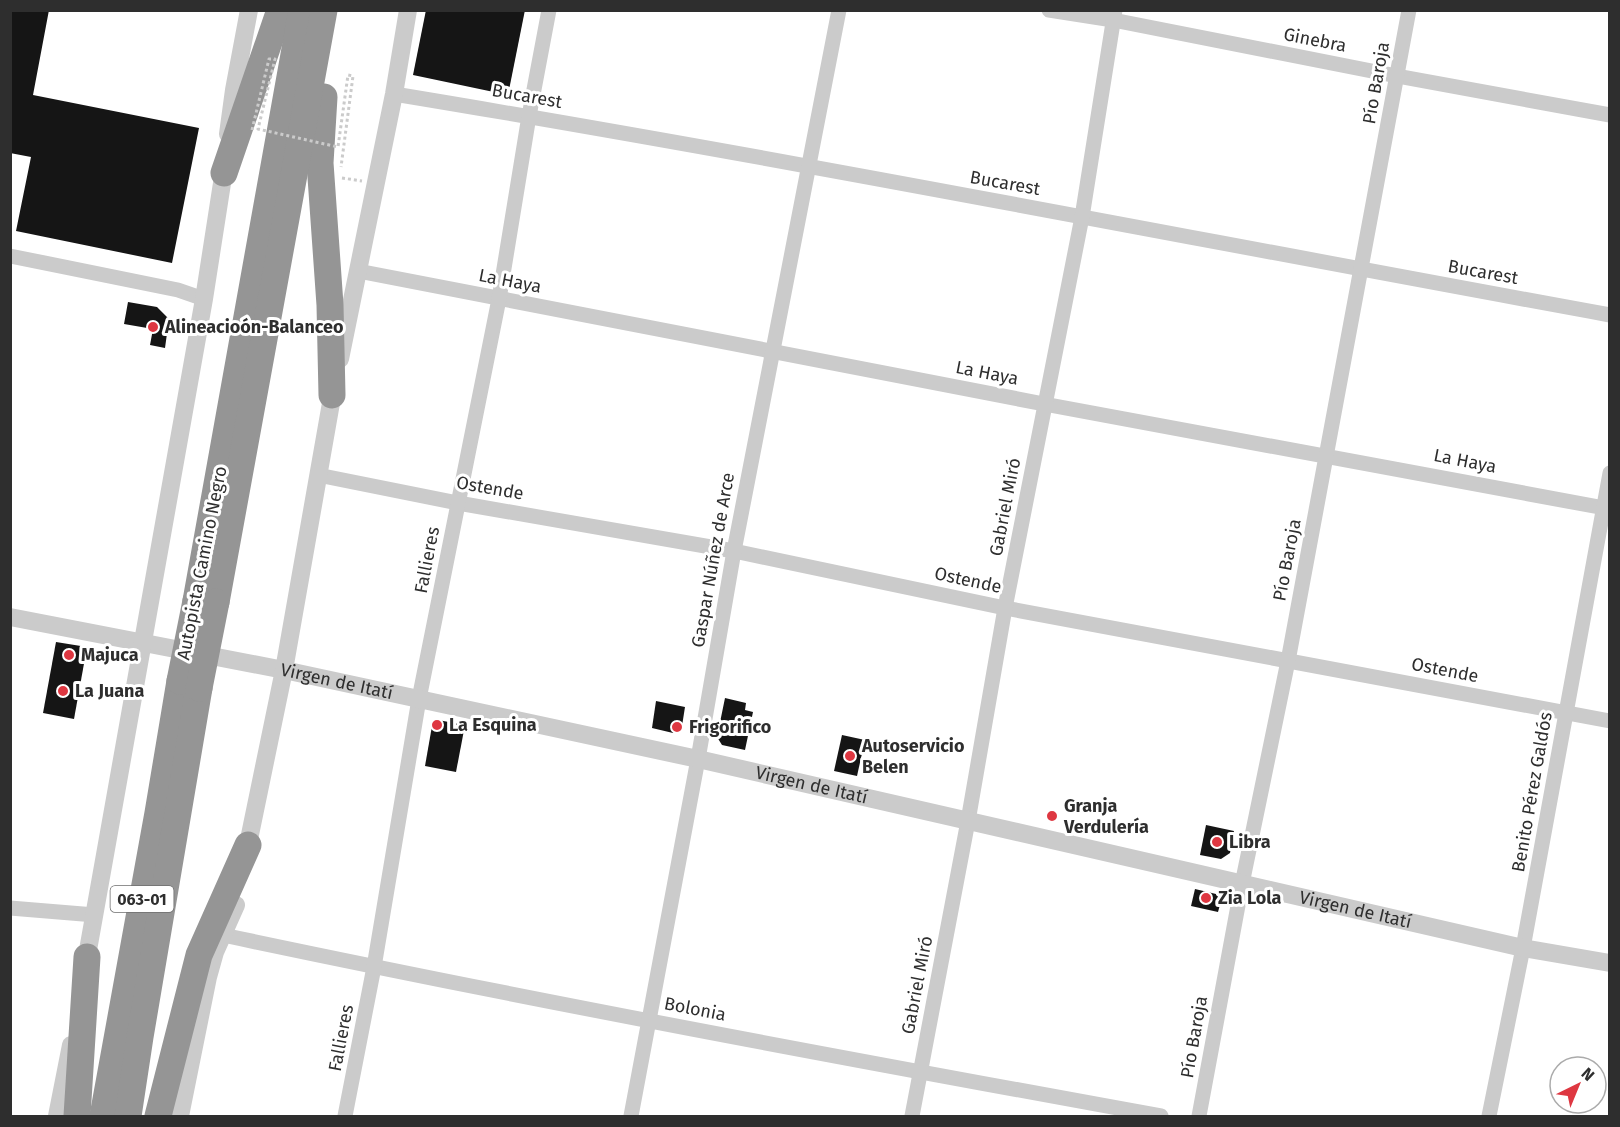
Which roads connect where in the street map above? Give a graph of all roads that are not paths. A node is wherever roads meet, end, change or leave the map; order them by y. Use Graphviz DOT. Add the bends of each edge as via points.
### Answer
graph roads {
  1 [pos="249,10"];
  2 [pos="280,10"];
  3 [pos="302,10"];
  4 [pos="324,10"];
  5 [pos="332,10"];
  6 [pos="408,10"];
  7 [pos="549,10"];
  8 [pos="839,10"];
  9 [pos="1048,10"];
  10 [pos="1409,10"];
  11 [pos="1114,15"];
  12 [pos="1397,76"];
  13 [pos="394,94"];
  14 [pos="1610,115"];
  15 [pos="529,116"];
  16 [pos="808,166"];
  17 [pos="224,173"];
  18 [pos="1082,217"];
  19 [pos="10,256"];
  20 [pos="1361,270"];
  21 [pos="358,271"];
  22 [pos="499,298"];
  23 [pos="204,299"];
  24 [pos="1610,315"];
  25 [pos="772,352"];
  26 [pos="332,395"];
  27 [pos="1044,404"];
  28 [pos="1327,455"];
  29 [pos="1610,473"];
  30 [pos="318,475"];
  31 [pos="458,503"];
  32 [pos="1606,508"];
  33 [pos="734,551"];
  34 [pos="206,602"];
  35 [pos="1005,608"];
  36 [pos="10,617"];
  37 [pos="144,644"];
  38 [pos="1288,660"];
  39 [pos="284,670"];
  40 [pos="189,685"];
  41 [pos="419,699"];
  42 [pos="1566,712"];
  43 [pos="1610,720"];
  44 [pos="698,759"];
  45 [pos="968,821"];
  46 [pos="248,845"];
  47 [pos="1242,884"];
  48 [pos="10,908"];
  49 [pos="95,915"];
  50 [pos="223,935"];
  51 [pos="1523,948"];
  52 [pos="87,957"];
  53 [pos="1610,963"];
  54 [pos="374,968"];
  55 [pos="649,1020"];
  56 [pos="920,1072"];
  57 [pos="57,1116"];
  58 [pos="77,1116"];
  59 [pos="103,1116"];
  60 [pos="128,1116"];
  61 [pos="158,1116"];
  62 [pos="180,1116"];
  63 [pos="345,1116"];
  64 [pos="631,1116"];
  65 [pos="912,1116"];
  66 [pos="1161,1116"];
  67 [pos="1199,1116"];
  68 [pos="1489,1116"];
  1 -- 17 [label="street"];
  2 -- 17 [label="highway"];
  3 -- 34 [label="highway, Autopista Camino Negro / 063-01"];
  4 -- 34 [label="highway, Autopista Camino Negro / 063-01"];
  5 -- 26 [label="highway" via="320,163"];
  6 -- 13 [label="street"];
  7 -- 15 [label="street, Fallieres"];
  8 -- 16 [label="street, Gaspar Núñez de Arce"];
  9 -- 11 [label="street, Ginebra"];
  10 -- 12 [label="street, Pío Baroja"];
  11 -- 12 [label="street, Ginebra"];
  11 -- 18 [label="street, Gabriel Miró"];
  12 -- 14 [label="street, Ginebra"];
  12 -- 20 [label="street, Pío Baroja"];
  13 -- 15 [label="street, Bucarest"];
  13 -- 21 [label="street"];
  15 -- 16 [label="street, Bucarest"];
  15 -- 22 [label="street, Fallieres"];
  16 -- 18 [label="street, Bucarest"];
  16 -- 25 [label="street, Gaspar Núñez de Arce"];
  17 -- 23 [label="street"];
  18 -- 20 [label="street, Bucarest"];
  18 -- 27 [label="street, Gabriel Miró"];
  19 -- 23 [label="street" via="178,290"];
  20 -- 24 [label="street, Bucarest"];
  20 -- 28 [label="street, Pío Baroja"];
  21 -- 22 [label="street, La Haya"];
  21 -- 26 [label="street"];
  22 -- 25 [label="street, La Haya"];
  22 -- 31 [label="street, Fallieres"];
  23 -- 37 [label="street"];
  25 -- 27 [label="street, La Haya"];
  25 -- 33 [label="street, Gaspar Núñez de Arce"];
  26 -- 30 [label="street"];
  27 -- 28 [label="street, La Haya"];
  27 -- 35 [label="street, Gabriel Miró"];
  28 -- 32 [label="street, La Haya"];
  28 -- 38 [label="street, Pío Baroja"];
  29 -- 32 [label="street, Benito Pérez Galdós"];
  30 -- 31 [label="street, Ostende"];
  30 -- 39 [label="street"];
  31 -- 33 [label="street, Ostende"];
  31 -- 41 [label="street, Fallieres"];
  32 -- 42 [label="street, Benito Pérez Galdós"];
  33 -- 35 [label="street, Ostende"];
  33 -- 44 [label="street, Gaspar Núñez de Arce"];
  34 -- 40 [label="highway, Autopista Camino Negro / 063-01, bridge"];
  35 -- 38 [label="street, Ostende"];
  35 -- 45 [label="street, Gabriel Miró"];
  36 -- 37 [label="street, Virgen de Itatí"];
  37 -- 39 [label="street, Virgen de Itatí"];
  37 -- 49 [label="street"];
  38 -- 42 [label="street, Ostende"];
  38 -- 47 [label="street, Pío Baroja"];
  39 -- 41 [label="street, Virgen de Itatí"];
  39 -- 46 [label="street"];
  40 -- 59 [label="highway, Autopista Camino Negro / 063-01" via="158,813"];
  40 -- 60 [label="highway, Autopista Camino Negro / 063-01"];
  41 -- 44 [label="street, Virgen de Itatí"];
  41 -- 54 [label="street, Fallieres"];
  42 -- 43 [label="street, Ostende"];
  42 -- 51 [label="street, Benito Pérez Galdós"];
  44 -- 45 [label="street, Virgen de Itatí"];
  44 -- 55 [label="street, Gaspar Núñez de Arce"];
  45 -- 47 [label="street, Virgen de Itatí"];
  45 -- 56 [label="street, Gabriel Miró"];
  46 -- 50 [label="street" via="238,901"];
  46 -- 61 [label="highway" via="199,955"];
  47 -- 51 [label="street, Virgen de Itatí"];
  47 -- 67 [label="street, Pío Baroja"];
  48 -- 49 [label="street"];
  49 -- 52 [label="street"];
  50 -- 54 [label="street, Bolonia"];
  50 -- 62 [label="street" via="208,977"];
  51 -- 53 [label="street, Virgen de Itatí"];
  51 -- 68 [label="street, Benito Pérez Galdós"];
  52 -- 57 [label="street"];
  52 -- 58 [label="highway"];
  54 -- 55 [label="street, Bolonia"];
  54 -- 63 [label="street, Fallieres"];
  55 -- 56 [label="street, Bolonia"];
  55 -- 64 [label="street, Gaspar Núñez de Arce"];
  56 -- 65 [label="street, Gabriel Miró"];
  56 -- 66 [label="street, Bolonia"];
}
